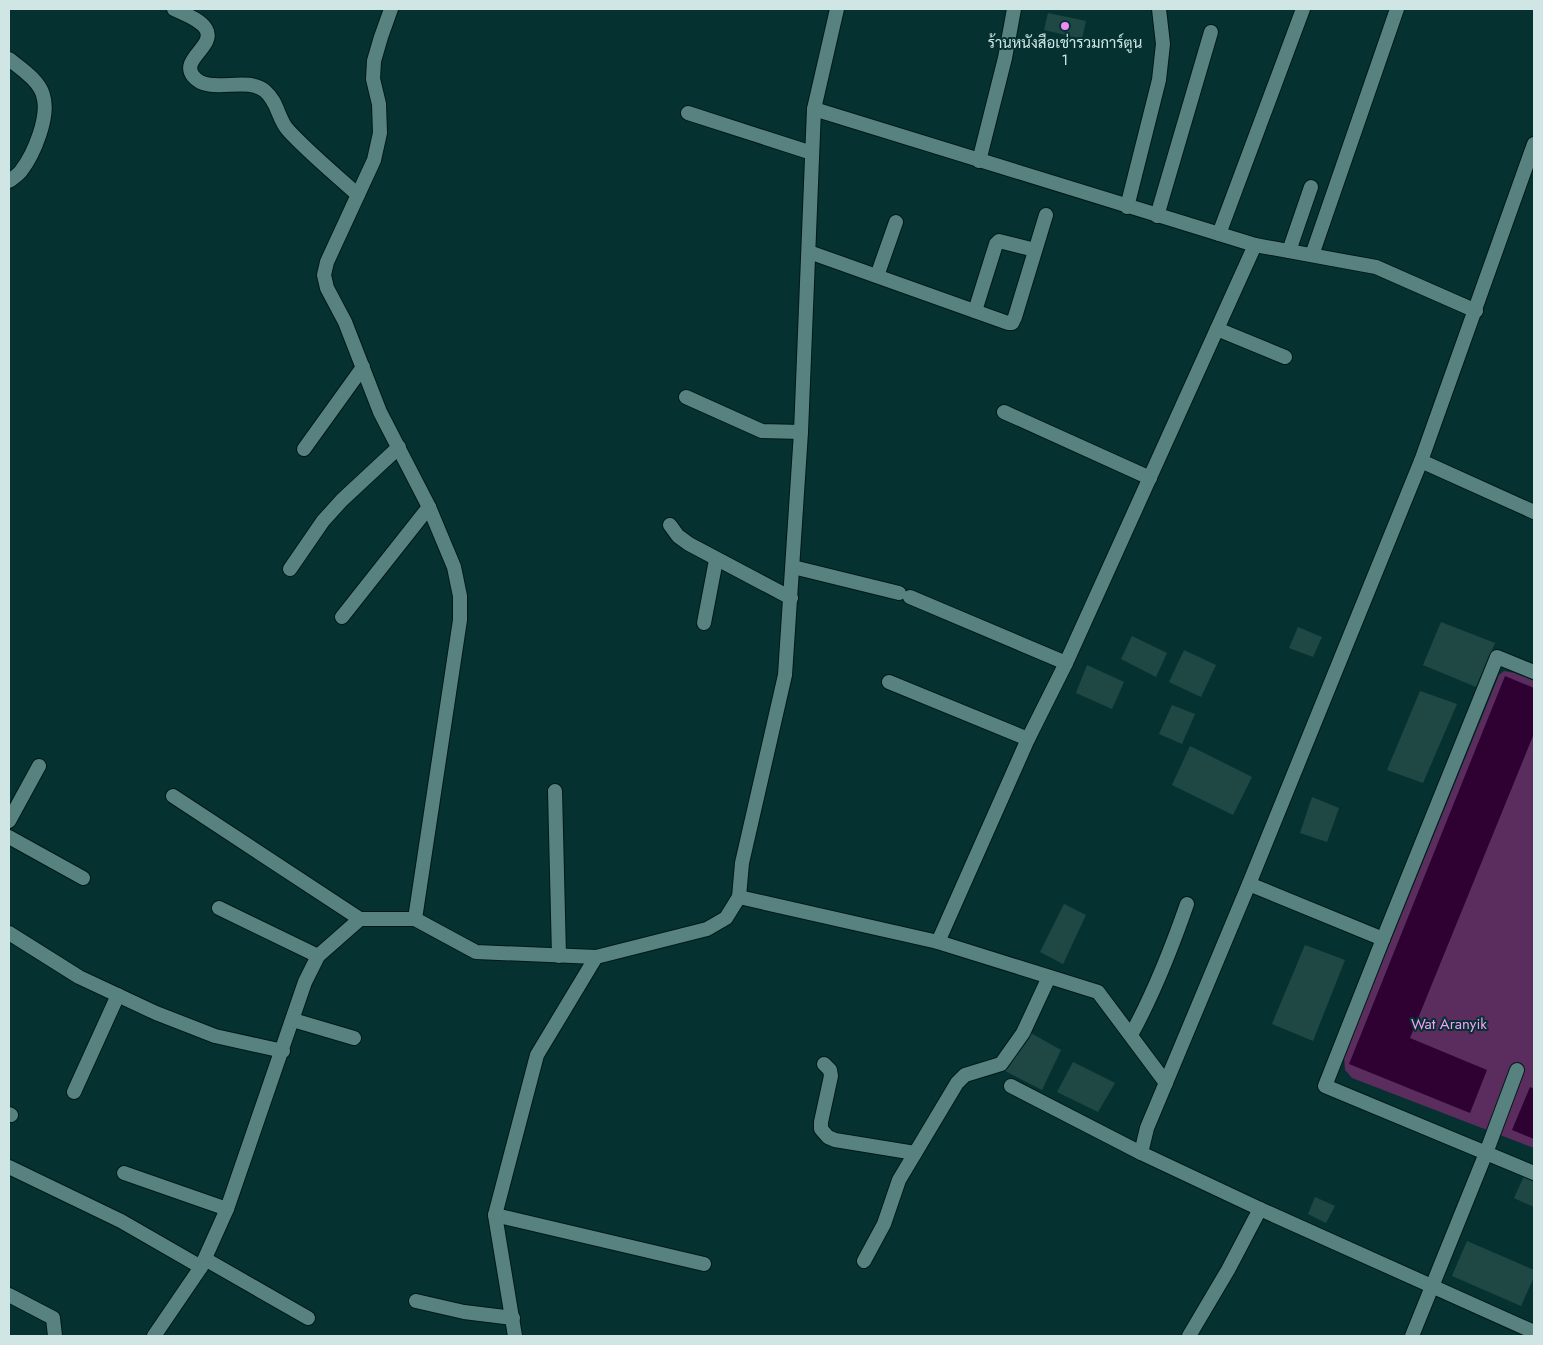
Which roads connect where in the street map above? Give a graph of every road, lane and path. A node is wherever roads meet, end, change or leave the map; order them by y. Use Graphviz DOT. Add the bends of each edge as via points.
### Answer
graph roads {
  1 [pos="174,9"];
  2 [pos="391,9"];
  3 [pos="837,9"];
  4 [pos="1014,9"];
  5 [pos="1159,9"];
  6 [pos="1304,9"];
  7 [pos="1397,9"];
  8 [pos="1211,32"];
  9 [pos="9,58"];
  10 [pos="814,109"];
  11 [pos="688,113"];
  12 [pos="1534,144"];
  13 [pos="812,153"];
  14 [pos="979,160"];
  15 [pos="9,181"];
  16 [pos="1311,187"];
  17 [pos="358,195"];
  18 [pos="1127,207"];
  19 [pos="1046,215"];
  20 [pos="1157,216"];
  21 [pos="896,222"];
  22 [pos="1219,234"];
  23 [pos="1255,245"];
  24 [pos="1035,250"];
  25 [pos="1289,251"];
  26 [pos="809,252"];
  27 [pos="1312,256"];
  28 [pos="877,276"];
  29 [pos="1476,310"];
  30 [pos="975,311"];
  31 [pos="1217,329"];
  32 [pos="1285,357"];
  33 [pos="363,368"];
  34 [pos="686,397"];
  35 [pos="1004,412"];
  36 [pos="801,432"];
  37 [pos="399,447"];
  38 [pos="304,449"];
  39 [pos="1421,461"];
  40 [pos="1150,478"];
  41 [pos="429,507"];
  42 [pos="1534,512"];
  43 [pos="670,525"];
  44 [pos="716,560"];
  45 [pos="794,567"];
  46 [pos="290,569"];
  47 [pos="791,598"];
  48 [pos="342,617"];
  49 [pos="704,623"];
  50 [pos="1066,663"];
  51 [pos="1534,672"];
  52 [pos="890,682"];
  53 [pos="1028,739"];
  54 [pos="39,766"];
  55 [pos="555,791"];
  56 [pos="173,796"];
  57 [pos="9,821"];
  58 [pos="9,837"];
  59 [pos="83,878"];
  60 [pos="1249,884"];
  61 [pos="739,896"];
  62 [pos="1187,904"];
  63 [pos="219,908"];
  64 [pos="360,919"];
  65 [pos="415,919"];
  66 [pos="9,933"];
  67 [pos="1383,939"];
  68 [pos="938,942"];
  69 [pos="318,956"];
  70 [pos="559,956"];
  71 [pos="596,958"];
  72 [pos="1049,977"];
  73 [pos="118,995"];
  74 [pos="293,1020"];
  75 [pos="1131,1035"];
  76 [pos="354,1038"];
  77 [pos="283,1051"];
  78 [pos="824,1064"];
  79 [pos="1517,1070"];
  80 [pos="1166,1082"];
  81 [pos="1011,1086"];
  82 [pos="74,1092"];
  83 [pos="915,1153"];
  84 [pos="1141,1153"];
  85 [pos="1486,1153"];
  86 [pos="9,1167"];
  87 [pos="124,1173"];
  88 [pos="1534,1173"];
  89 [pos="227,1209"];
  90 [pos="1260,1209"];
  91 [pos="495,1215"];
  92 [pos="864,1261"];
  93 [pos="203,1263"];
  94 [pos="704,1264"];
  95 [pos="1432,1286"];
  96 [pos="9,1294"];
  97 [pos="416,1301"];
  98 [pos="308,1318"];
  99 [pos="513,1318"];
  100 [pos="1534,1332"];
  101 [pos="55,1336"];
  102 [pos="154,1336"];
  103 [pos="516,1336"];
  104 [pos="1189,1336"];
  105 [pos="1412,1336"];
  1 -- 17 [label="street" via="199,22 207,32 202,48 192,59 194,77 208,84 252,84 265,91 275,102 287,129"];
  2 -- 17 [label="street" via="374,61 372,79 379,104 380,133 374,160"];
  3 -- 10 [label="street"];
  4 -- 14 [label="street"];
  5 -- 18 [label="street" via="1163,44 1159,80"];
  6 -- 22 [label="street"];
  7 -- 27 [label="street"];
  8 -- 20 [label="street"];
  9 -- 15 [label="street" via="43,94 45,112 31,156 20,173"];
  10 -- 13 [label="street"];
  10 -- 14 [label="street"];
  11 -- 13 [label="street"];
  12 -- 29 [label="street"];
  13 -- 26 [label="street"];
  14 -- 18 [label="street"];
  16 -- 25 [label="street"];
  17 -- 33 [label="street" via="324,275"];
  18 -- 20 [label="street"];
  19 -- 24 [label="street"];
  20 -- 22 [label="street"];
  21 -- 28 [label="street"];
  22 -- 23 [label="street"];
  23 -- 25 [label="street"];
  23 -- 31 [label="street"];
  24 -- 30 [label="street" via="999,240"];
  24 -- 30 [label="street" via="1012,323"];
  25 -- 27 [label="street"];
  26 -- 28 [label="street"];
  26 -- 36 [label="street"];
  27 -- 29 [label="street" via="1376,268"];
  28 -- 30 [label="street"];
  29 -- 39 [label="street"];
  31 -- 32 [label="street"];
  31 -- 40 [label="street"];
  33 -- 37 [label="street" via="380,412"];
  33 -- 38 [label="street"];
  34 -- 36 [label="street" via="762,431"];
  35 -- 40 [label="street"];
  36 -- 45 [label="street"];
  37 -- 41 [label="street"];
  37 -- 46 [label="street" via="322,521"];
  39 -- 42 [label="street"];
  39 -- 60 [label="street"];
  40 -- 50 [label="street"];
  41 -- 48 [label="street"];
  41 -- 65 [label="street" via="454,568 460,596 460,620"];
  43 -- 44 [label="street" via="678,536"];
  44 -- 47 [label="street"];
  44 -- 49 [label="street"];
  45 -- 47 [label="street"];
  45 -- 50 [label="street" via="904,595"];
  47 -- 61 [label="street" via="785,675 742,864"];
  50 -- 53 [label="street"];
  51 -- 67 [label="street" via="1497,657"];
  52 -- 53 [label="street"];
  53 -- 68 [label="street"];
  54 -- 57 [label="street"];
  55 -- 70 [label="street"];
  56 -- 64 [label="street"];
  58 -- 59 [label="street"];
  60 -- 67 [label="street"];
  60 -- 80 [label="street"];
  61 -- 68 [label="street"];
  61 -- 71 [label="street" via="726,918 707,929"];
  62 -- 75 [label="street" via="1148,1004"];
  63 -- 69 [label="street"];
  64 -- 65 [label="street"];
  64 -- 69 [label="street"];
  65 -- 70 [label="street" via="476,952"];
  66 -- 73 [label="street" via="79,977"];
  67 -- 85 [label="street" via="1326,1086"];
  68 -- 72 [label="street"];
  69 -- 74 [label="street"];
  70 -- 71 [label="street"];
  71 -- 91 [label="street" via="537,1055"];
  72 -- 75 [label="street" via="1098,992"];
  72 -- 83 [label="street" via="1023,1033 1001,1064 965,1075"];
  73 -- 77 [label="street" via="215,1036"];
  73 -- 82 [label="street"];
  74 -- 76 [label="street"];
  74 -- 77 [label="street"];
  75 -- 80 [label="street"];
  77 -- 89 [label="street"];
  78 -- 83 [label="street" via="831,1076 821,1129 828,1137"];
  79 -- 85 [label="street"];
  80 -- 84 [label="street"];
  81 -- 84 [label="street"];
  83 -- 92 [label="street" via="899,1180 884,1224"];
  84 -- 90 [label="street"];
  85 -- 88 [label="street"];
  85 -- 95 [label="street"];
  86 -- 93 [label="street"];
  87 -- 89 [label="street"];
  89 -- 93 [label="street"];
  90 -- 95 [label="street"];
  90 -- 104 [label="street"];
  91 -- 94 [label="street"];
  91 -- 99 [label="street"];
  93 -- 98 [label="street"];
  93 -- 102 [label="street"];
  95 -- 100 [label="street"];
  95 -- 105 [label="street"];
  96 -- 101 [label="street" via="53,1318"];
  97 -- 99 [label="street" via="464,1312"];
  99 -- 103 [label="street"];
}
